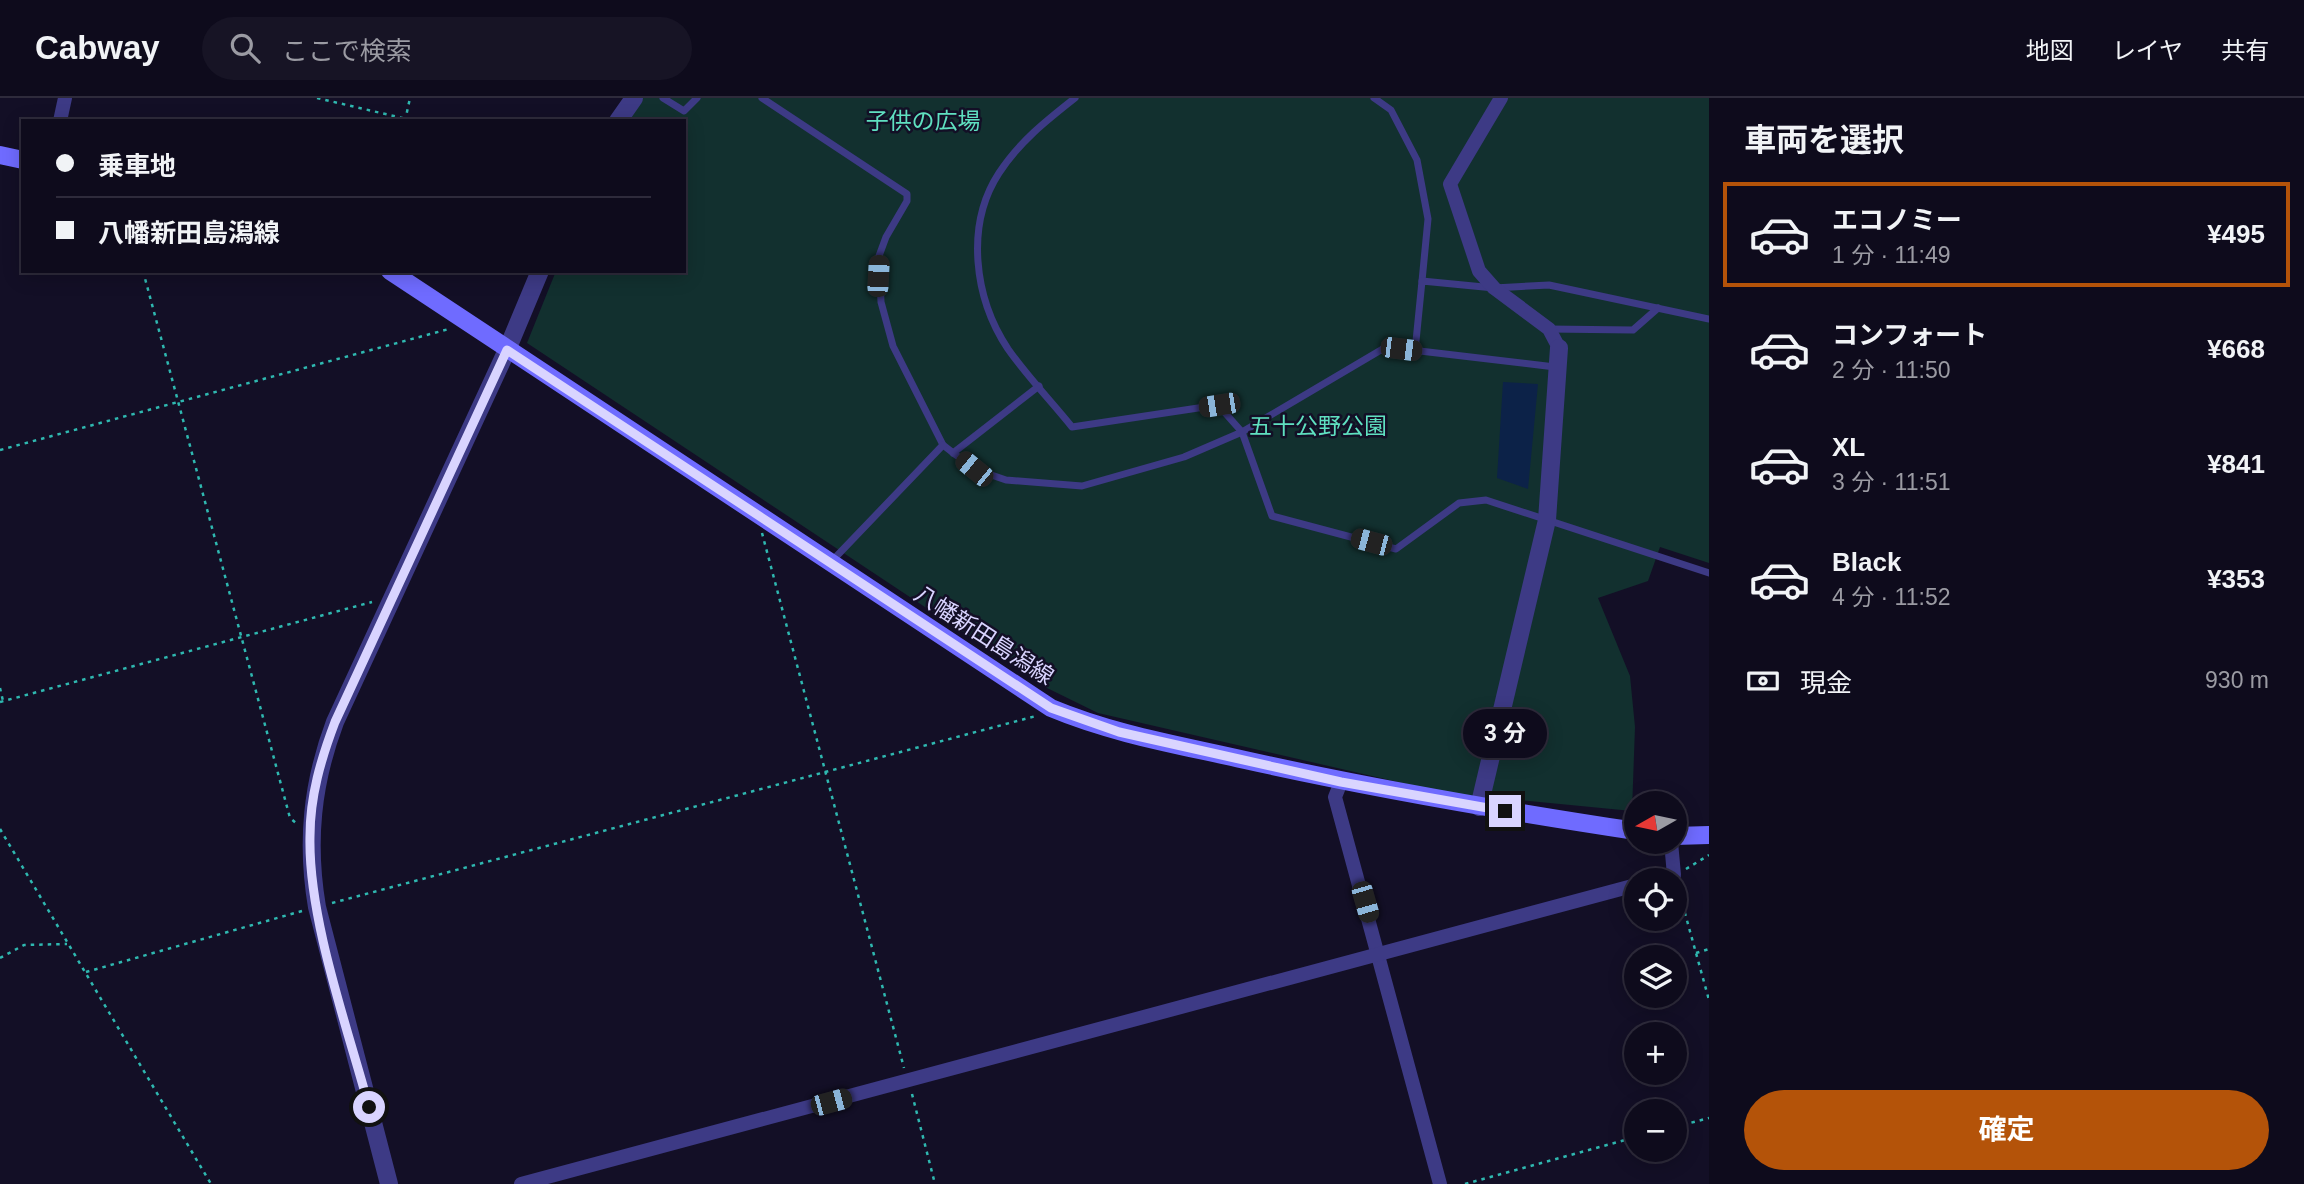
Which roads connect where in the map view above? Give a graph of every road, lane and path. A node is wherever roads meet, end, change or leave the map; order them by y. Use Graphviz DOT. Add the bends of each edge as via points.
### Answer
graph roads {
  1 [pos="65,98"];
  2 [pos="317,98"];
  3 [pos="410,98"];
  4 [pos="634,98"];
  5 [pos="663,98"];
  6 [pos="697,98"];
  7 [pos="762,98"];
  8 [pos="1075,98"];
  9 [pos="1374,98"];
  10 [pos="1501,98"];
  11 [pos="60,119"];
  12 [pos="401,119"];
  13 [pos="405,119"];
  14 [pos="619,119"];
  15 [pos="0,155"];
  16 [pos="21,160"];
  17 [pos="145,273"];
  18 [pos="393,273"];
  19 [pos="539,273"];
  20 [pos="1422,281"];
  21 [pos="1494,288"];
  22 [pos="1658,308"];
  23 [pos="1709,319"];
  24 [pos="464,321"];
  25 [pos="1549,329"];
  26 [pos="1559,348"];
  27 [pos="507,350"];
  28 [pos="1415,351"];
  29 [pos="1558,367"];
  30 [pos="1039,386"];
  31 [pos="179,402"];
  32 [pos="1242,432"];
  33 [pos="943,445"];
  34 [pos="0,450"];
  35 [pos="953,453"];
  36 [pos="763,520"];
  37 [pos="1547,520"];
  38 [pos="830,563"];
  39 [pos="1709,572"];
  40 [pos="391,597"];
  41 [pos="242,638"];
  42 [pos="0,688"];
  43 [pos="2,701"];
  44 [pos="1051,708"];
  45 [pos="824,772"];
  46 [pos="1341,782"];
  47 [pos="1479,807"];
  48 [pos="0,829"];
  49 [pos="1624,829"];
  50 [pos="310,834"];
  51 [pos="1709,835"];
  52 [pos="1687,836"];
  53 [pos="1709,855"];
  54 [pos="1687,869"];
  55 [pos="1624,888"];
  56 [pos="317,907"];
  57 [pos="1687,921"];
  58 [pos="67,944"];
  59 [pos="1709,949"];
  60 [pos="1696,953"];
  61 [pos="1380,955"];
  62 [pos="0,958"];
  63 [pos="86,972"];
  64 [pos="1709,1000"];
  65 [pos="908,1082"];
  66 [pos="1709,1118"];
  67 [pos="1687,1124"];
  68 [pos="1624,1141"];
  69 [pos="211,1184"];
  70 [pos="389,1184"];
  71 [pos="521,1184"];
  72 [pos="935,1184"];
  73 [pos="1440,1184"];
  74 [pos="1465,1184"];
  1 -- 11 [label="street"];
  2 -- 12 [label="path"];
  3 -- 13 [label="path"];
  4 -- 14 [label="street"];
  5 -- 6 [label="lane" via="684,111"];
  7 -- 33 [label="lane" via="907,194 879,256 881,302 893,346"];
  8 -- 30 [label="lane" via="1041,124 998,174 984,205 978,242 977,273 989,314 1008,349"];
  9 -- 20 [label="lane" via="1391,110 1417,160 1428,219"];
  10 -- 21 [label="street" via="1450,184 1479,271"];
  15 -- 16 [label="main road"];
  17 -- 31 [label="path"];
  18 -- 24 [label="main road, 八幡新田島潟線"];
  19 -- 27 [label="street"];
  20 -- 21 [label="lane"];
  20 -- 28 [label="lane"];
  21 -- 22 [label="lane" via="1549,285"];
  21 -- 25 [label="street"];
  22 -- 23 [label="lane"];
  22 -- 25 [label="lane" via="1633,331"];
  24 -- 27 [label="main road, 八幡新田島潟線"];
  24 -- 31 [label="path" via="449,329"];
  25 -- 26 [label="street"];
  26 -- 29 [label="street"];
  27 -- 36 [label="main road, 八幡新田島潟線"];
  27 -- 40 [label="street"];
  28 -- 29 [label="lane"];
  28 -- 32 [label="lane" via="1386,347"];
  29 -- 37 [label="street"];
  30 -- 32 [label="lane" via="1072,427 1219,405"];
  30 -- 35 [label="lane"];
  31 -- 34 [label="path"];
  31 -- 41 [label="path"];
  32 -- 35 [label="lane" via="1184,457 1082,486 1006,480 974,469"];
  32 -- 37 [label="lane" via="1272,516 1396,548 1459,503 1486,500"];
  33 -- 35 [label="lane"];
  33 -- 38 [label="lane"];
  36 -- 38 [label="main road, 八幡新田島潟線"];
  36 -- 45 [label="path" via="761,537"];
  37 -- 39 [label="lane"];
  37 -- 47 [label="street"];
  38 -- 44 [label="main road, 八幡新田島潟線"];
  40 -- 41 [label="path"];
  40 -- 50 [label="street" via="321,758"];
  41 -- 43 [label="path"];
  41 -- 50 [label="path" via="290,818"];
  42 -- 43 [label="path"];
  44 -- 45 [label="path" via="1035,717"];
  44 -- 46 [label="main road, 八幡新田島潟線" via="1119,732"];
  45 -- 56 [label="path"];
  45 -- 65 [label="path"];
  46 -- 47 [label="main road, 八幡新田島潟線"];
  46 -- 61 [label="street" via="1335,797"];
  47 -- 49 [label="main road, 八幡新田島潟線"];
  48 -- 58 [label="path"];
  50 -- 56 [label="street" via="310,871"];
  51 -- 52 [label="main road"];
  53 -- 54 [label="path"];
  55 -- 61 [label="street"];
  56 -- 63 [label="path"];
  56 -- 70 [label="street"];
  57 -- 60 [label="path"];
  58 -- 62 [label="path" via="24,945"];
  58 -- 63 [label="path"];
  59 -- 60 [label="path"];
  60 -- 64 [label="path"];
  61 -- 65 [label="street"];
  61 -- 73 [label="street"];
  63 -- 69 [label="path"];
  65 -- 71 [label="street"];
  65 -- 72 [label="path"];
  66 -- 67 [label="path"];
  68 -- 74 [label="path"];
}
